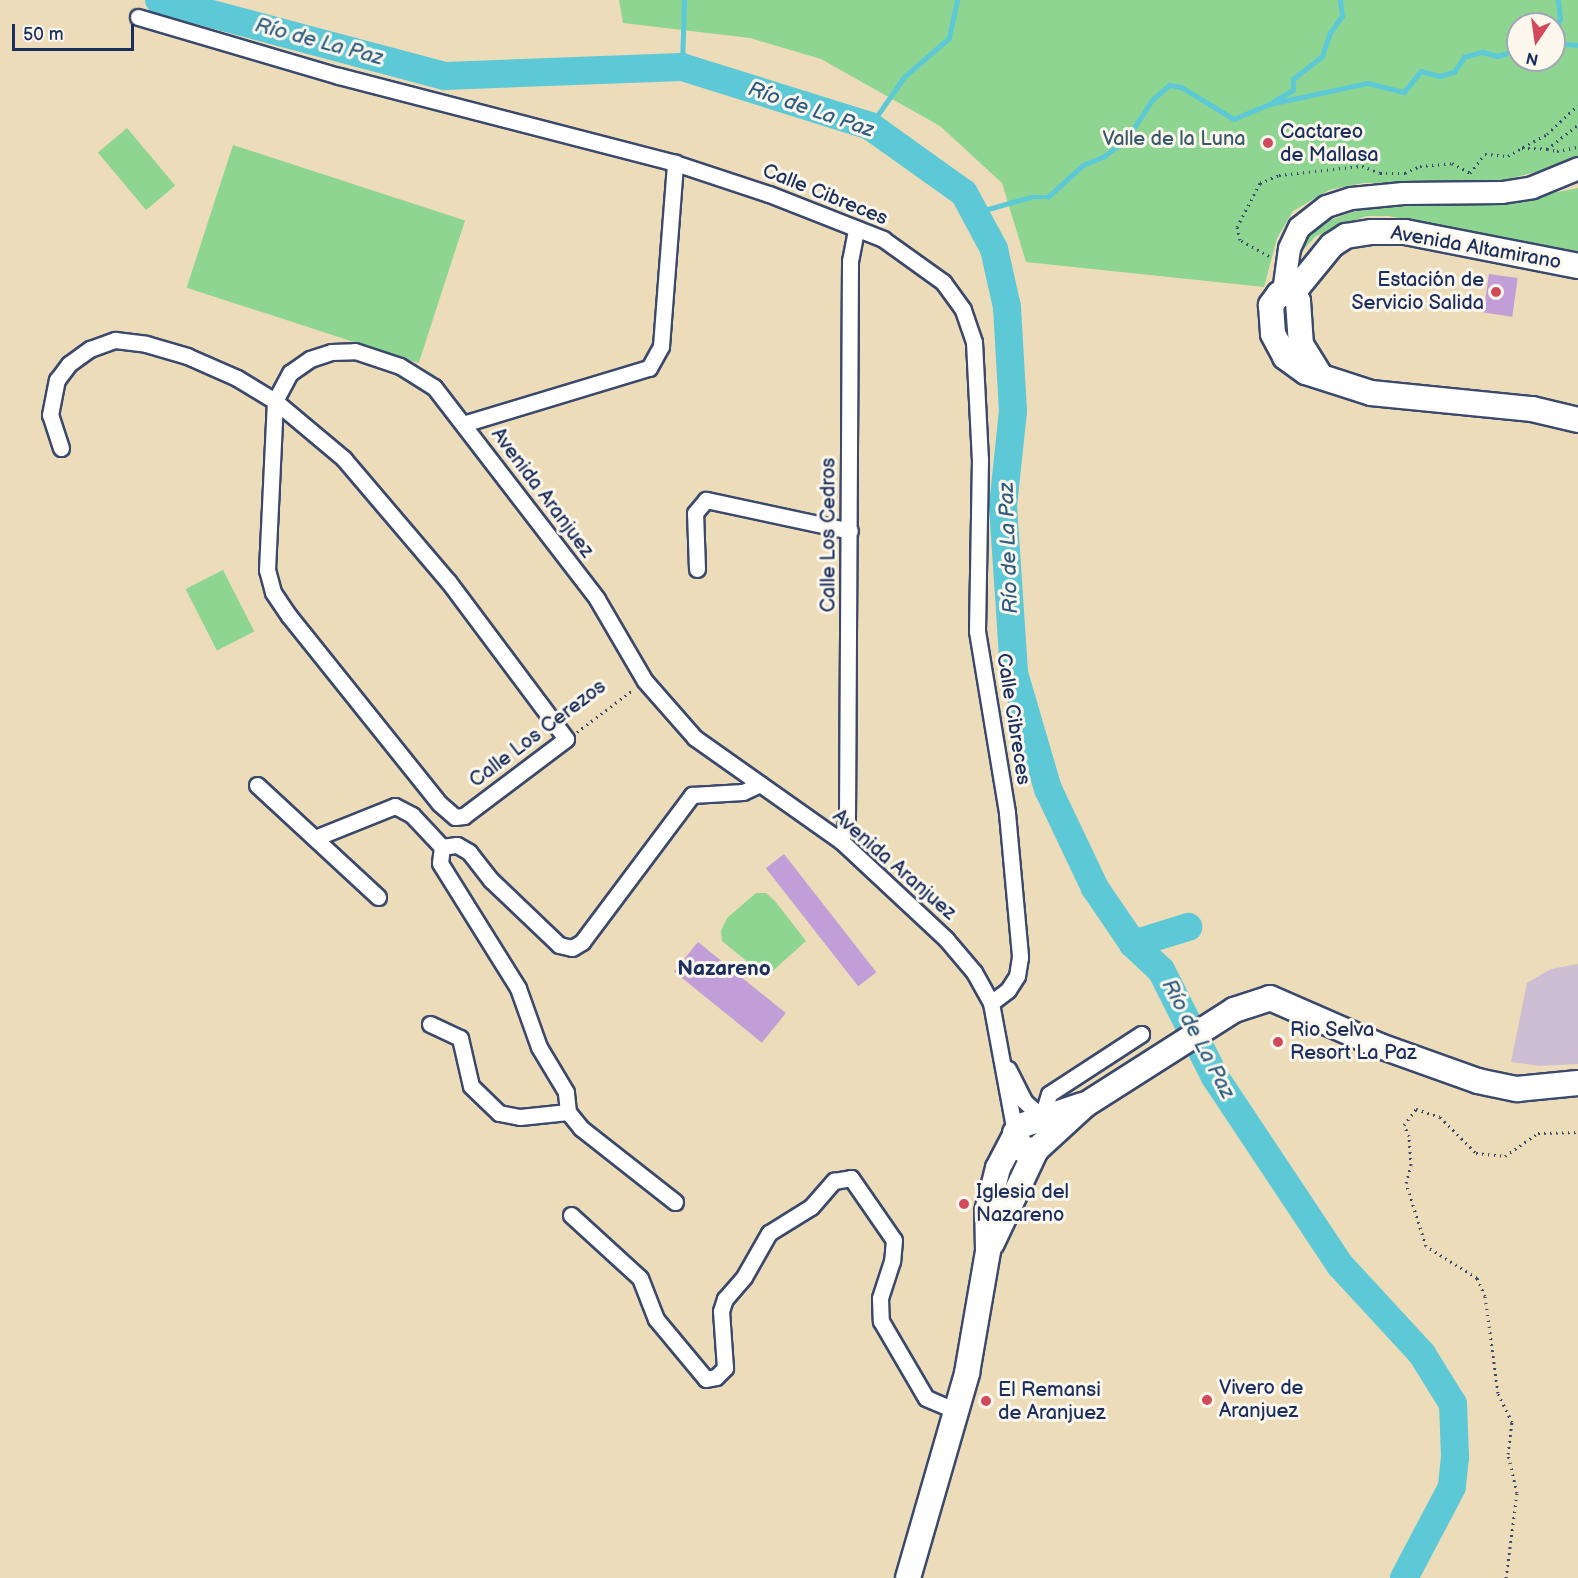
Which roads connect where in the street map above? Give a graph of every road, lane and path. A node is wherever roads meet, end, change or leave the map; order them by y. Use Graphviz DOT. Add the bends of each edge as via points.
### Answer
graph roads {
  1 [pos="138,17"];
  2 [pos="1578,105"];
  3 [pos="1578,147"];
  4 [pos="1522,148"];
  5 [pos="1547,149"];
  6 [pos="675,163"];
  7 [pos="1578,168"];
  8 [pos="856,229"];
  9 [pos="1578,266"];
  10 [pos="1286,301"];
  11 [pos="275,401"];
  12 [pos="1578,420"];
  13 [pos="463,424"];
  14 [pos="61,448"];
  15 [pos="850,531"];
  16 [pos="698,569"];
  17 [pos="645,681"];
  18 [pos="566,739"];
  19 [pos="257,784"];
  20 [pos="760,784"];
  21 [pos="455,817"];
  22 [pos="315,838"];
  23 [pos="841,841"];
  24 [pos="442,846"];
  25 [pos="378,897"];
  26 [pos="991,1003"];
  27 [pos="430,1024"];
  28 [pos="1141,1034"];
  29 [pos="1002,1059"];
  30 [pos="1578,1083"];
  31 [pos="1085,1105"];
  32 [pos="568,1112"];
  33 [pos="1027,1124"];
  34 [pos="1578,1132"];
  35 [pos="1039,1146"];
  36 [pos="675,1202"];
  37 [pos="571,1215"];
  38 [pos="988,1251"];
  39 [pos="957,1411"];
  40 [pos="908,1578"];
  41 [pos="1506,1578"];
  1 -- 6 [label="street, Calle Cibreces" via="339,76"];
  2 -- 4 [label="path" via="1547,134"];
  3 -- 5 [label="path" via="1557,152"];
  6 -- 8 [label="street, Calle Cibreces" via="769,194"];
  6 -- 13 [label="street" via="661,346 650,368"];
  7 -- 10 [label="main road" via="1532,187 1502,192 1403,193 1351,198 1326,206 1299,227 1288,248"];
  8 -- 15 [label="street, Calle Los Cedros" via="850,261"];
  8 -- 26 [label="street, Calle Cibreces" via="883,239 943,282 963,310 974,342 981,459 977,631 1007,813 1020,957 1017,976 1008,990"];
  9 -- 10 [label="main road, Avenida Altamirano" via="1405,232 1372,232 1346,237 1332,245"];
  10 -- 12 [label="main road" via="1301,345 1320,375 1371,393 1532,409"];
  11 -- 13 [label="street, Avenida Aranjuez" via="298,365 331,352 355,351 400,366 434,387"];
  11 -- 14 [label="street" via="187,356 115,340 90,349 69,364 57,380 50,415"];
  11 -- 18 [label="street" via="344,459 448,581"];
  11 -- 21 [label="street, Avenida Aranjuez" via="267,570 273,592 439,802"];
  13 -- 17 [label="street, Avenida Aranjuez" via="597,599"];
  15 -- 16 [label="street" via="706,500 695,513"];
  15 -- 23 [label="street, Calle Los Cedros" via="847,819"];
  17 -- 18 [label="path, Calle Los Cerezos"];
  17 -- 20 [label="street, Avenida Aranjuez" via="695,738"];
  18 -- 21 [label="street, Calle Los Cerezos" via="464,816"];
  19 -- 22 [label="street"];
  20 -- 23 [label="street, Avenida Aranjuez"];
  20 -- 24 [label="street" via="743,792 692,795 582,942 572,948 559,945 491,880 469,852 457,845"];
  22 -- 24 [label="street" via="395,806 412,815"];
  22 -- 25 [label="street"];
  23 -- 26 [label="street, Avenida Aranjuez" via="946,939 974,972"];
  24 -- 32 [label="street" via="440,863 518,988 539,1047 566,1092"];
  26 -- 29 [label="street, Avenida Aranjuez"];
  27 -- 32 [label="street" via="460,1038 471,1086 499,1113 520,1117"];
  28 -- 33 [label="street" via="1049,1094"];
  29 -- 33 [label="street, Avenida Aranjuez"];
  29 -- 33 [label="street" via="1024,1101"];
  30 -- 31 [label="main road" via="1517,1089 1478,1081 1380,1046 1270,998 1234,1010"];
  31 -- 33 [label="main road"];
  31 -- 35 [label="main road"];
  32 -- 36 [label="street" via="580,1128"];
  33 -- 35 [label="main road" via="1021,1149"];
  33 -- 38 [label="main road" via="998,1168 987,1212"];
  34 -- 41 [label="path" via="1538,1133 1505,1156 1476,1153 1440,1117 1416,1109 1404,1125 1409,1136 1411,1165 1406,1183 1426,1246 1477,1278 1485,1296 1486,1320 1496,1352 1498,1393 1512,1422 1508,1454 1517,1493"];
  35 -- 38 [label="main road"];
  37 -- 39 [label="street" via="640,1278 656,1318 706,1379 716,1377 725,1368 721,1311 725,1299 744,1277 769,1233 811,1207 834,1181 851,1178 894,1239 892,1261 880,1298 881,1321 926,1398"];
  38 -- 39 [label="main road" via="968,1373"];
  39 -- 40 [label="main road"];
}
